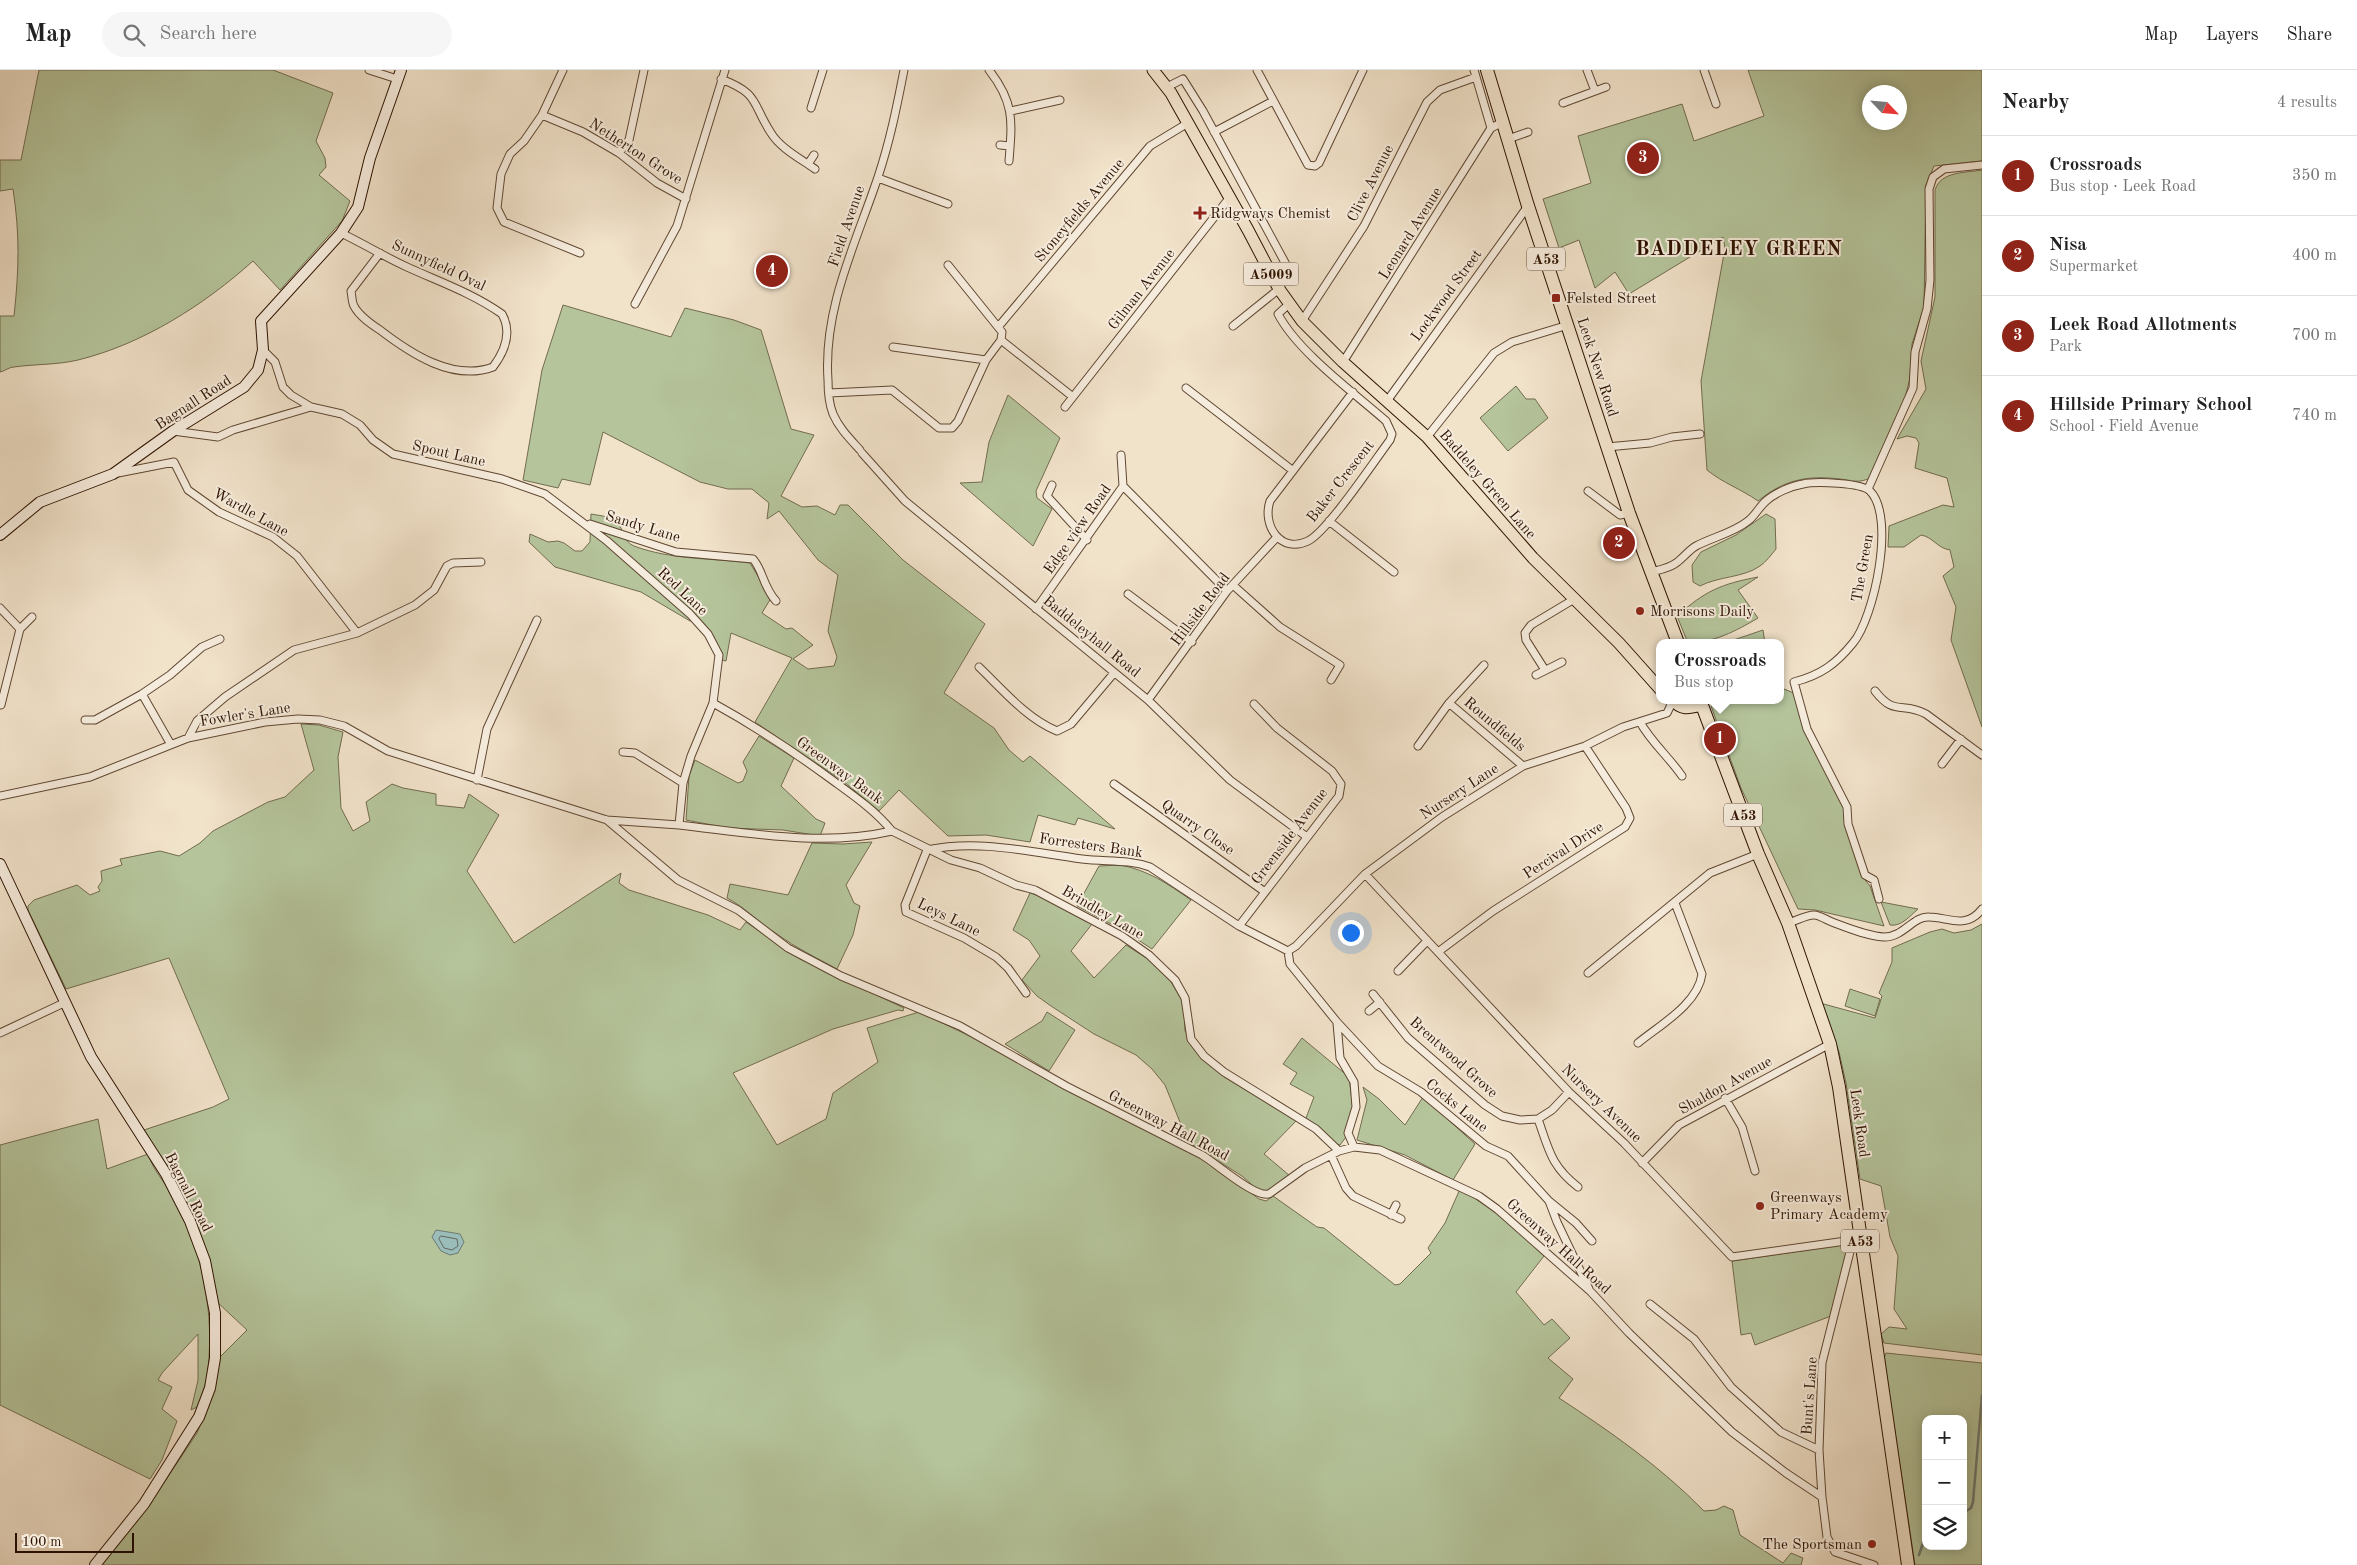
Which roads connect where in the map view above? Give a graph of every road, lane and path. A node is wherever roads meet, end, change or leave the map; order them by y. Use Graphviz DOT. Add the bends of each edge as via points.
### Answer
graph roads {
  1 [pos="368,70"];
  2 [pos="564,70"];
  3 [pos="644,70"];
  4 [pos="725,70"];
  5 [pos="823,70"];
  6 [pos="904,70"];
  7 [pos="989,70"];
  8 [pos="1153,70"];
  9 [pos="1257,70"];
  10 [pos="1363,70"];
  11 [pos="1587,70"];
  12 [pos="1704,70"];
  13 [pos="1479,72"];
  14 [pos="399,75"];
  15 [pos="721,79"];
  16 [pos="1167,86"];
  17 [pos="1606,87"];
  18 [pos="1595,91"];
  19 [pos="1060,100"];
  20 [pos="1273,101"];
  21 [pos="1563,103"];
  22 [pos="1716,104"];
  23 [pos="811,108"];
  24 [pos="1011,111"];
  25 [pos="542,115"];
  26 [pos="1188,123"];
  27 [pos="1497,125"];
  28 [pos="1214,132"];
  29 [pos="1528,132"];
  30 [pos="1508,139"];
  31 [pos="1000,146"];
  32 [pos="1010,146"];
  33 [pos="619,153"];
  34 [pos="814,155"];
  35 [pos="1009,161"];
  36 [pos="808,164"];
  37 [pos="1982,165"];
  38 [pos="815,169"];
  39 [pos="878,178"];
  40 [pos="1230,198"];
  41 [pos="686,199"];
  42 [pos="948,204"];
  43 [pos="1528,206"];
  44 [pos="341,233"];
  45 [pos="380,253"];
  46 [pos="580,253"];
  47 [pos="948,265"];
  48 [pos="1278,289"];
  49 [pos="635,304"];
  50 [pos="1289,304"];
  51 [pos="1302,321"];
  52 [pos="1568,325"];
  53 [pos="999,326"];
  54 [pos="1232,326"];
  55 [pos="1001,340"];
  56 [pos="893,347"];
  57 [pos="263,350"];
  58 [pos="986,360"];
  59 [pos="1343,362"];
  60 [pos="1186,388"];
  61 [pos="1353,392"];
  62 [pos="829,393"];
  63 [pos="1073,398"];
  64 [pos="1390,404"];
  65 [pos="312,407"];
  66 [pos="1065,407"];
  67 [pos="1384,419"];
  68 [pos="173,431"];
  69 [pos="1427,437"];
  70 [pos="1694,444"];
  71 [pos="1607,447"];
  72 [pos="1122,455"];
  73 [pos="1292,470"];
  74 [pos="113,474"];
  75 [pos="1052,485"];
  76 [pos="1123,486"];
  77 [pos="1868,489"];
  78 [pos="1588,491"];
  79 [pos="1629,513"];
  80 [pos="1329,521"];
  81 [pos="585,522"];
  82 [pos="0,535"];
  83 [pos="1276,537"];
  84 [pos="1087,540"];
  85 [pos="481,562"];
  86 [pos="1394,572"];
  87 [pos="1651,572"];
  88 [pos="1234,586"];
  89 [pos="1227,591"];
  90 [pos="1128,594"];
  91 [pos="1576,598"];
  92 [pos="776,601"];
  93 [pos="0,608"];
  94 [pos="1036,609"];
  95 [pos="32,617"];
  96 [pos="538,620"];
  97 [pos="20,628"];
  98 [pos="357,633"];
  99 [pos="220,638"];
  100 [pos="1676,639"];
  101 [pos="1192,642"];
  102 [pos="1562,662"];
  103 [pos="1484,665"];
  104 [pos="979,667"];
  105 [pos="1545,670"];
  106 [pos="1114,673"];
  107 [pos="1536,675"];
  108 [pos="1331,680"];
  109 [pos="1656,684"];
  110 [pos="1875,691"];
  111 [pos="142,694"];
  112 [pos="1148,700"];
  113 [pos="713,703"];
  114 [pos="1449,703"];
  115 [pos="1254,704"];
  116 [pos="1671,704"];
  117 [pos="1676,704"];
  118 [pos="1697,704"];
  119 [pos="1702,704"];
  120 [pos="1,705"];
  121 [pos="84,720"];
  122 [pos="1640,722"];
  123 [pos="188,738"];
  124 [pos="1961,739"];
  125 [pos="170,743"];
  126 [pos="1418,746"];
  127 [pos="1585,746"];
  128 [pos="623,752"];
  129 [pos="1982,755"];
  130 [pos="1942,764"];
  131 [pos="1524,766"];
  132 [pos="1682,776"];
  133 [pos="478,780"];
  134 [pos="683,783"];
  135 [pos="1114,784"];
  136 [pos="0,796"];
  137 [pos="607,820"];
  138 [pos="679,825"];
  139 [pos="892,831"];
  140 [pos="1307,837"];
  141 [pos="927,850"];
  142 [pos="1758,854"];
  143 [pos="0,864"];
  144 [pos="1365,874"];
  145 [pos="1265,892"];
  146 [pos="1879,899"];
  147 [pos="1675,902"];
  148 [pos="1982,909"];
  149 [pos="1788,923"];
  150 [pos="1239,926"];
  151 [pos="1427,940"];
  152 [pos="1288,951"];
  153 [pos="1438,952"];
  154 [pos="1398,971"];
  155 [pos="1588,973"];
  156 [pos="1026,993"];
  157 [pos="1373,994"];
  158 [pos="66,1002"];
  159 [pos="1380,1002"];
  160 [pos="1369,1011"];
  161 [pos="1337,1022"];
  162 [pos="0,1032"];
  163 [pos="1638,1043"];
  164 [pos="1830,1044"];
  165 [pos="1569,1092"];
  166 [pos="1725,1098"];
  167 [pos="1538,1119"];
  168 [pos="1354,1147"];
  169 [pos="1339,1151"];
  170 [pos="1331,1155"];
  171 [pos="1642,1163"];
  172 [pos="1755,1171"];
  173 [pos="1578,1187"];
  174 [pos="1549,1201"];
  175 [pos="1396,1205"];
  176 [pos="1391,1215"];
  177 [pos="1401,1220"];
  178 [pos="1857,1240"];
  179 [pos="1592,1241"];
  180 [pos="1591,1292"];
  181 [pos="1650,1304"];
  182 [pos="1819,1450"];
  183 [pos="1822,1497"];
  184 [pos="96,1565"];
  185 [pos="1874,1565"];
  186 [pos="1908,1565"];
  1 -- 14 [label="street"];
  2 -- 25 [label="street"];
  3 -- 33 [label="street" via="629,140"];
  4 -- 15 [label="street, Netherton Grove"];
  5 -- 23 [label="street"];
  6 -- 39 [label="street, Field Avenue" via="893,128"];
  7 -- 24 [label="street"];
  8 -- 16 [label="main road, Baddeley Green Lane / A5009"];
  9 -- 20 [label="street"];
  10 -- 20 [label="street" via="1315,166 1308,165"];
  11 -- 18 [label="street"];
  12 -- 22 [label="street"];
  13 -- 27 [label="highway, Leek New Road / A53"];
  13 -- 51 [label="street, Clive Avenue" via="1440,90 1427,102 1364,226"];
  14 -- 44 [label="street, Bagnall Road" via="370,158 358,206"];
  15 -- 36 [label="street" via="750,93 778,142"];
  15 -- 41 [label="street, Netherton Grove"];
  16 -- 26 [label="main road, Baddeley Green Lane / A5009"];
  16 -- 28 [label="street" via="1183,79"];
  17 -- 18 [label="street"];
  18 -- 21 [label="street"];
  19 -- 24 [label="street"];
  20 -- 28 [label="street"];
  24 -- 32 [label="street"];
  25 -- 33 [label="street, Netherton Grove" via="583,132"];
  25 -- 46 [label="street" via="524,141 510,154 501,174 497,208 504,222"];
  26 -- 40 [label="main road, Baddeley Green Lane / A5009"];
  26 -- 53 [label="street, Stoneyfields Avenue" via="1150,146"];
  27 -- 30 [label="highway, Leek New Road / A53"];
  27 -- 59 [label="street, Leonard Avenue"];
  28 -- 48 [label="street" via="1288,270"];
  29 -- 30 [label="street"];
  30 -- 43 [label="highway, Leek New Road / A53"];
  31 -- 32 [label="street"];
  32 -- 35 [label="street"];
  33 -- 41 [label="street, Netherton Grove" via="657,183"];
  34 -- 36 [label="street"];
  36 -- 38 [label="street"];
  37 -- 77 [label="street" via="1944,169 1933,177 1929,189 1930,280 1927,309 1915,352 1913,388"];
  39 -- 42 [label="street"];
  39 -- 62 [label="street, Field Avenue" via="834,306 827,352"];
  40 -- 48 [label="main road, Baddeley Green Lane / A5009"];
  40 -- 63 [label="street, Gilman Avenue"];
  41 -- 49 [label="street, Netherton Grove" via="677,226"];
  43 -- 52 [label="highway, Leek New Road / A53"];
  43 -- 64 [label="street, Lockwood Street"];
  44 -- 45 [label="street, Sunnyfield Oval"];
  44 -- 57 [label="street, Bagnall Road" via="261,321"];
  45 -- 45 [label="street, Sunnyfield Oval" via="351,291 353,306 411,353 442,366 482,371 493,367 500,358 507,332 502,314 469,293"];
  47 -- 53 [label="street"];
  48 -- 50 [label="main road, Baddeley Green Lane / A5009"];
  48 -- 54 [label="street"];
  50 -- 51 [label="main road, Baddeley Green Lane / A5009"];
  50 -- 61 [label="street" via="1278,314 1282,322"];
  51 -- 59 [label="main road, Baddeley Green Lane / A5009"];
  52 -- 69 [label="street" via="1512,342 1494,352"];
  52 -- 71 [label="highway, Leek New Road / A53"];
  53 -- 55 [label="street"];
  55 -- 58 [label="street"];
  55 -- 63 [label="street"];
  56 -- 58 [label="street"];
  57 -- 65 [label="street, Spout Lane" via="274,362 283,387"];
  57 -- 68 [label="street, Bagnall Road" via="258,370 244,387"];
  58 -- 62 [label="street" via="958,421 952,428 944,430 892,390"];
  59 -- 64 [label="main road, Baddeley Green Lane / A5009"];
  60 -- 73 [label="street"];
  61 -- 67 [label="street"];
  61 -- 73 [label="street"];
  62 -- 94 [label="street, Baddeleyhall Road" via="832,413 845,433 905,501"];
  63 -- 66 [label="street, Gilman Avenue"];
  64 -- 67 [label="street, Lockwood Street"];
  64 -- 69 [label="main road, Baddeley Green Lane / A5009"];
  65 -- 68 [label="street, Spout Lane" via="218,437"];
  65 -- 81 [label="street, Spout Lane" via="342,414 393,454 531,488"];
  67 -- 80 [label="street, Baker Crescent" via="1390,426 1390,440"];
  68 -- 74 [label="street, Bagnall Road"];
  69 -- 91 [label="main road, Baddeley Green Lane / A5009" via="1533,558"];
  70 -- 71 [label="street" via="1697,435"];
  71 -- 79 [label="highway, Leek New Road / A53"];
  72 -- 76 [label="street"];
  73 -- 83 [label="street" via="1270,501 1269,526"];
  74 -- 82 [label="street, Bagnall Road" via="40,502"];
  74 -- 98 [label="street, Wardle Lane" via="174,462 188,490 219,512 274,537 297,556"];
  75 -- 84 [label="street" via="1047,496"];
  76 -- 84 [label="street, Edge view Road"];
  76 -- 89 [label="street, Edge view Road"];
  77 -- 87 [label="street" via="1827,483 1803,484 1784,490 1766,501 1748,521 1696,546 1674,565"];
  77 -- 146 [label="street, The Green" via="1875,497 1882,519 1883,544 1867,619 1854,642 1835,662 1815,676 1794,682 1807,729 1846,807 1861,865 1865,874 1874,880"];
  78 -- 79 [label="street" via="1620,515"];
  79 -- 87 [label="highway, Leek New Road / A53"];
  80 -- 83 [label="street, Baker Crescent" via="1310,540 1293,544"];
  80 -- 86 [label="street"];
  81 -- 92 [label="street, Sandy Lane" via="676,552 753,558 766,589"];
  81 -- 113 [label="street, Red Lane" via="690,614 708,634 719,655"];
  83 -- 88 [label="street, Hillside Road"];
  84 -- 94 [label="street, Edge view Road"];
  85 -- 98 [label="street" via="446,566 434,590 415,605"];
  87 -- 100 [label="highway, Leek New Road / A53"];
  88 -- 89 [label="street, Hillside Road"];
  88 -- 108 [label="street" via="1280,627 1340,665"];
  89 -- 101 [label="street, Hillside Road"];
  90 -- 101 [label="street"];
  91 -- 105 [label="street" via="1531,625 1525,633"];
  91 -- 109 [label="main road, Baddeley Green Lane / A5009"];
  93 -- 97 [label="street"];
  94 -- 106 [label="street, Baddeleyhall Road"];
  95 -- 97 [label="street"];
  96 -- 133 [label="street" via="487,729"];
  97 -- 120 [label="street"];
  98 -- 123 [label="street" via="294,650 225,697 197,721"];
  99 -- 111 [label="street" via="202,647 170,676"];
  101 -- 112 [label="street, Hillside Road"];
  102 -- 105 [label="street"];
  103 -- 114 [label="street, Roundfields"];
  104 -- 106 [label="street" via="1025,711 1057,731 1072,724"];
  105 -- 107 [label="street"];
  106 -- 112 [label="street, Baddeleyhall Road"];
  110 -- 124 [label="street" via="1885,704 1918,710"];
  111 -- 121 [label="street" via="95,720"];
  111 -- 125 [label="street"];
  112 -- 140 [label="street, Baddeleyhall Road" via="1230,780"];
  113 -- 134 [label="street, Red Lane"];
  113 -- 139 [label="street, Greenway Bank" via="755,726 822,772 880,816"];
  114 -- 126 [label="street, Roundfields"];
  114 -- 131 [label="street, Roundfields"];
  115 -- 140 [label="street, Greenside Avenue" via="1277,728 1332,771 1342,784 1339,796"];
  116 -- 122 [label="street, Nursery Lane" via="1667,712"];
  117 -- 118 [label="main road" via="1686,709"];
  119 -- 142 [label="highway, Leek Road / A53"];
  122 -- 127 [label="street, Nursery Lane"];
  122 -- 132 [label="street"];
  123 -- 125 [label="street, Fowler's Lane"];
  123 -- 133 [label="street, Fowler's Lane" via="265,722 320,720 344,726 388,751"];
  124 -- 129 [label="street"];
  124 -- 130 [label="street"];
  125 -- 136 [label="street, Fowler's Lane" via="90,777"];
  127 -- 131 [label="street, Nursery Lane"];
  127 -- 153 [label="street, Percival Drive" via="1626,808 1630,818 1625,827 1493,911"];
  128 -- 134 [label="street" via="636,753"];
  131 -- 144 [label="street, Nursery Lane" via="1442,817"];
  133 -- 137 [label="street, Fowler's Lane"];
  134 -- 138 [label="street, Red Lane"];
  135 -- 145 [label="street, Quarry Close"];
  137 -- 138 [label="street"];
  137 -- 170 [label="street, Greenway Hall Road" via="678,880 738,910 788,948 841,976 960,1026 1066,1086 1202,1154 1256,1193 1269,1194"];
  138 -- 139 [label="street" via="810,840 867,837"];
  139 -- 141 [label="street, Brindley Lane"];
  140 -- 145 [label="street, Greenside Avenue"];
  141 -- 150 [label="street, Forresters Bank" via="950,845 991,846 1084,860 1134,861 1150,867"];
  141 -- 156 [label="street, Leys Lane" via="905,904 906,912 964,938 996,958 1008,968"];
  141 -- 169 [label="street, Brindley Lane" via="1035,890 1128,940 1175,980 1185,998 1191,1039 1204,1056 1316,1129"];
  142 -- 147 [label="street" via="1710,873"];
  142 -- 149 [label="highway, Leek Road / A53"];
  143 -- 158 [label="street, Bagnall Road"];
  144 -- 151 [label="street, Nursery Avenue"];
  144 -- 152 [label="street, Nursery Lane"];
  145 -- 150 [label="street, Greenside Avenue"];
  147 -- 155 [label="street"];
  147 -- 163 [label="street" via="1702,974 1701,982 1690,1000"];
  148 -- 149 [label="street" via="1977,916 1964,921 1951,922 1928,916 1897,935 1883,937 1814,915"];
  149 -- 164 [label="highway, Leek Road / A53"];
  150 -- 152 [label="street, Forresters Bank"];
  151 -- 153 [label="street, Nursery Avenue"];
  151 -- 154 [label="street"];
  152 -- 161 [label="street, Cocks Lane" via="1290,964"];
  153 -- 165 [label="street, Nursery Avenue"];
  157 -- 159 [label="street, Brentwood Grove"];
  158 -- 162 [label="street"];
  158 -- 184 [label="street, Bagnall Road" via="100,1074 166,1174 190,1221 205,1261 215,1313 215,1358 210,1388 199,1418 144,1504"];
  159 -- 160 [label="street"];
  159 -- 167 [label="street, Brentwood Grove" via="1408,1038 1485,1105 1502,1116"];
  161 -- 168 [label="street" via="1340,1058 1354,1082 1356,1107 1348,1133"];
  161 -- 174 [label="street, Cocks Lane" via="1378,1066 1421,1092 1486,1146 1508,1156"];
  164 -- 166 [label="street, Shaldon Avenue"];
  164 -- 178 [label="highway, Leek Road / A53" via="1839,1087"];
  165 -- 167 [label="street"];
  165 -- 171 [label="street, Nursery Avenue"];
  166 -- 171 [label="street, Shaldon Avenue" via="1679,1125"];
  166 -- 172 [label="street" via="1742,1127"];
  167 -- 173 [label="street" via="1554,1162 1562,1175"];
  168 -- 169 [label="street, Greenway Hall Road"];
  168 -- 180 [label="street, Greenway Hall Road" via="1380,1150 1479,1196 1497,1208"];
  169 -- 170 [label="street, Greenway Hall Road"];
  170 -- 176 [label="street" via="1353,1196"];
  171 -- 178 [label="street, Nursery Avenue" via="1732,1257"];
  174 -- 179 [label="street"];
  174 -- 180 [label="street, Cocks Lane"];
  175 -- 176 [label="street"];
  176 -- 177 [label="street"];
  178 -- 182 [label="street, Bunt's Lane" via="1822,1363"];
  178 -- 186 [label="highway, Leek Road / A53"];
  180 -- 183 [label="street, Greenway Hall Road" via="1628,1334 1732,1432"];
  181 -- 182 [label="street" via="1694,1339 1731,1387 1781,1432"];
  182 -- 183 [label="street, Bunt's Lane"];
  183 -- 185 [label="street" via="1827,1537 1835,1552"];
}
